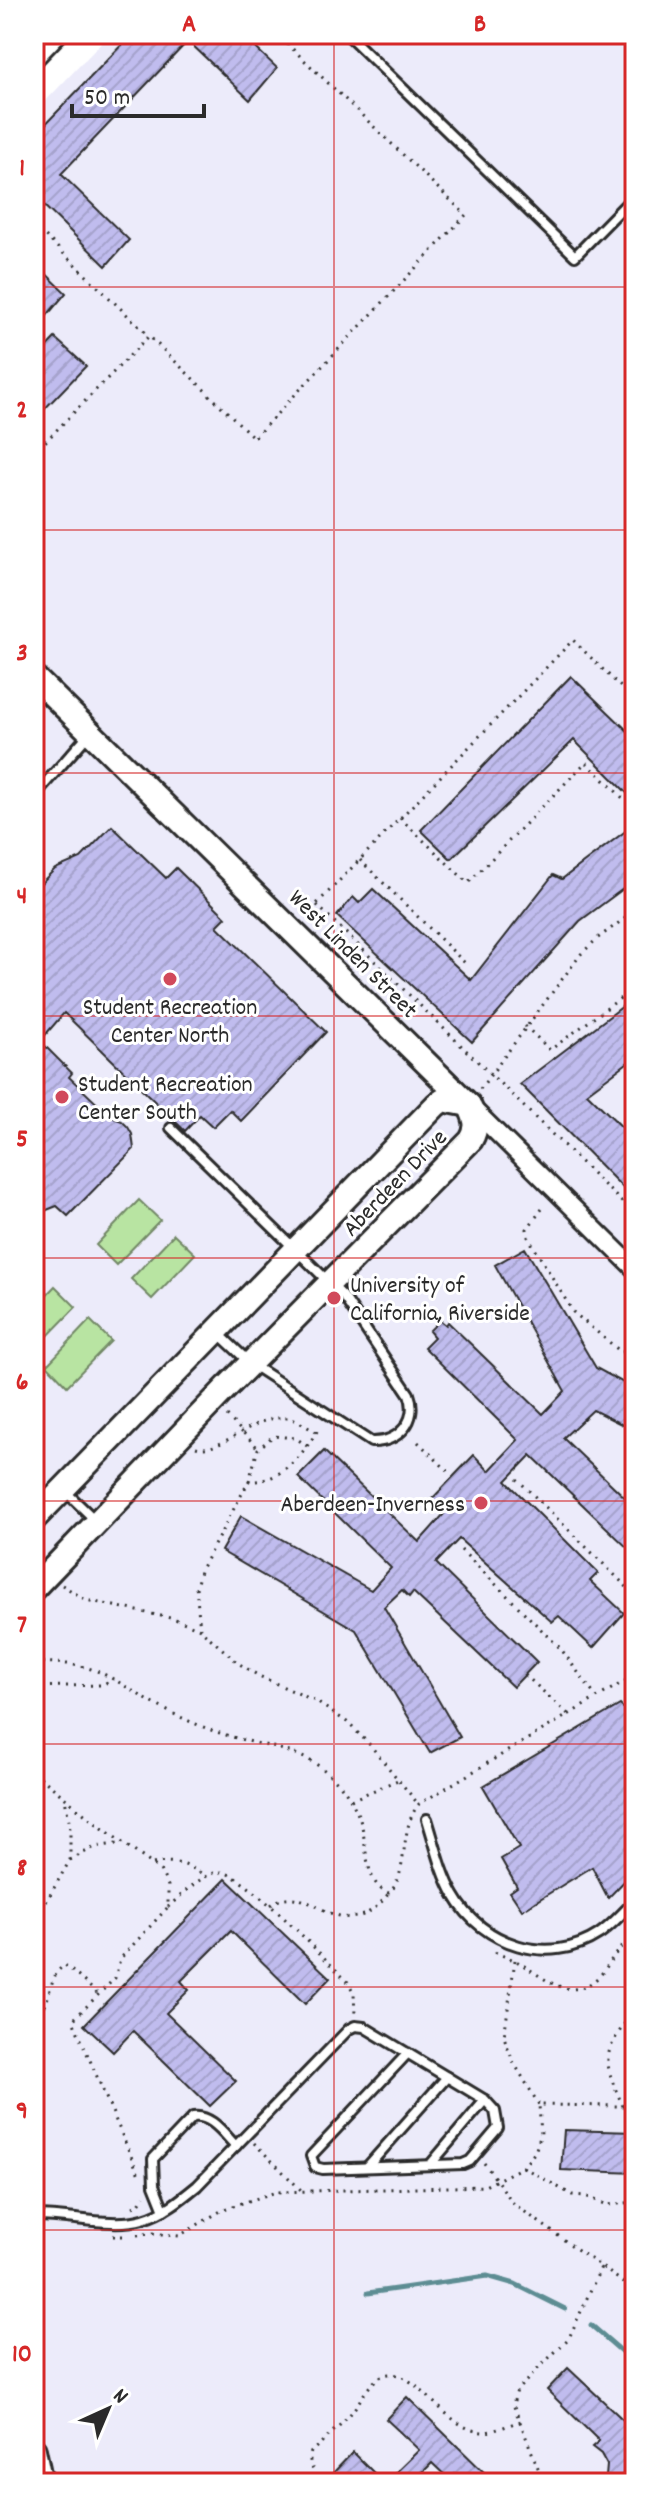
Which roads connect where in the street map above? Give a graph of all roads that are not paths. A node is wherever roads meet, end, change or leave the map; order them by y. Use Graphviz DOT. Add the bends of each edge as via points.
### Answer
graph roads {
  1 [pos="58,34"];
  2 [pos="347,34"];
  3 [pos="34,59"];
  4 [pos="635,195"];
  5 [pos="34,677"];
  6 [pos="91,732"];
  7 [pos="34,796"];
  8 [pos="469,1105"];
  9 [pos="171,1128"];
  10 [pos="296,1250"];
  11 [pos="635,1269"];
  12 [pos="332,1283"];
  13 [pos="216,1332"];
  14 [pos="251,1364"];
  15 [pos="63,1489"];
  16 [pos="34,1519"];
  17 [pos="98,1523"];
  18 [pos="42,1580"];
  19 [pos="427,1819"];
  20 [pos="635,1900"];
  21 [pos="408,2053"];
  22 [pos="447,2077"];
  23 [pos="485,2100"];
  24 [pos="236,2146"];
  25 [pos="430,2165"];
  26 [pos="368,2166"];
  27 [pos="164,2210"];
  28 [pos="34,2216"];
  29 [pos="34,2450"];
  30 [pos="41,2483"];
  1 -- 3 [label="street"];
  2 -- 4 [label="lane" via="575,256"];
  5 -- 6 [label="street, West Linden Street"];
  6 -- 7 [label="lane"];
  6 -- 8 [label="street, West Linden Street"];
  8 -- 10 [label="street, Aberdeen Drive" via="443,1100 436,1105"];
  8 -- 11 [label="street, West Linden Street"];
  8 -- 12 [label="street, Aberdeen Drive" via="476,1121 471,1140"];
  9 -- 10 [label="lane"];
  10 -- 12 [label="lane"];
  10 -- 13 [label="street, Aberdeen Drive"];
  12 -- 14 [label="street, Aberdeen Drive"];
  12 -- 14 [label="lane" via="409,1394 412,1416 403,1430 383,1443 371,1442"];
  13 -- 14 [label="lane"];
  13 -- 15 [label="street, Aberdeen Drive"];
  14 -- 17 [label="street, Aberdeen Drive"];
  15 -- 16 [label="street, Aberdeen Drive"];
  15 -- 17 [label="lane"];
  17 -- 18 [label="street, Aberdeen Drive"];
  19 -- 20 [label="lane" via="453,1894 478,1925 498,1939 534,1949 569,1947 597,1935"];
  21 -- 22 [label="lane"];
  21 -- 24 [label="lane" via="364,2027 349,2029"];
  21 -- 26 [label="lane" via="311,2156 315,2167 323,2169"];
  22 -- 23 [label="lane"];
  22 -- 26 [label="lane"];
  23 -- 25 [label="lane"];
  23 -- 25 [label="lane" via="498,2120 487,2142 463,2164"];
  24 -- 27 [label="lane"];
  24 -- 27 [label="lane" via="210,2120 193,2117 153,2159 154,2185"];
  25 -- 26 [label="lane"];
  27 -- 28 [label="lane" via="127,2222"];
  29 -- 30 [label="street"];
}
